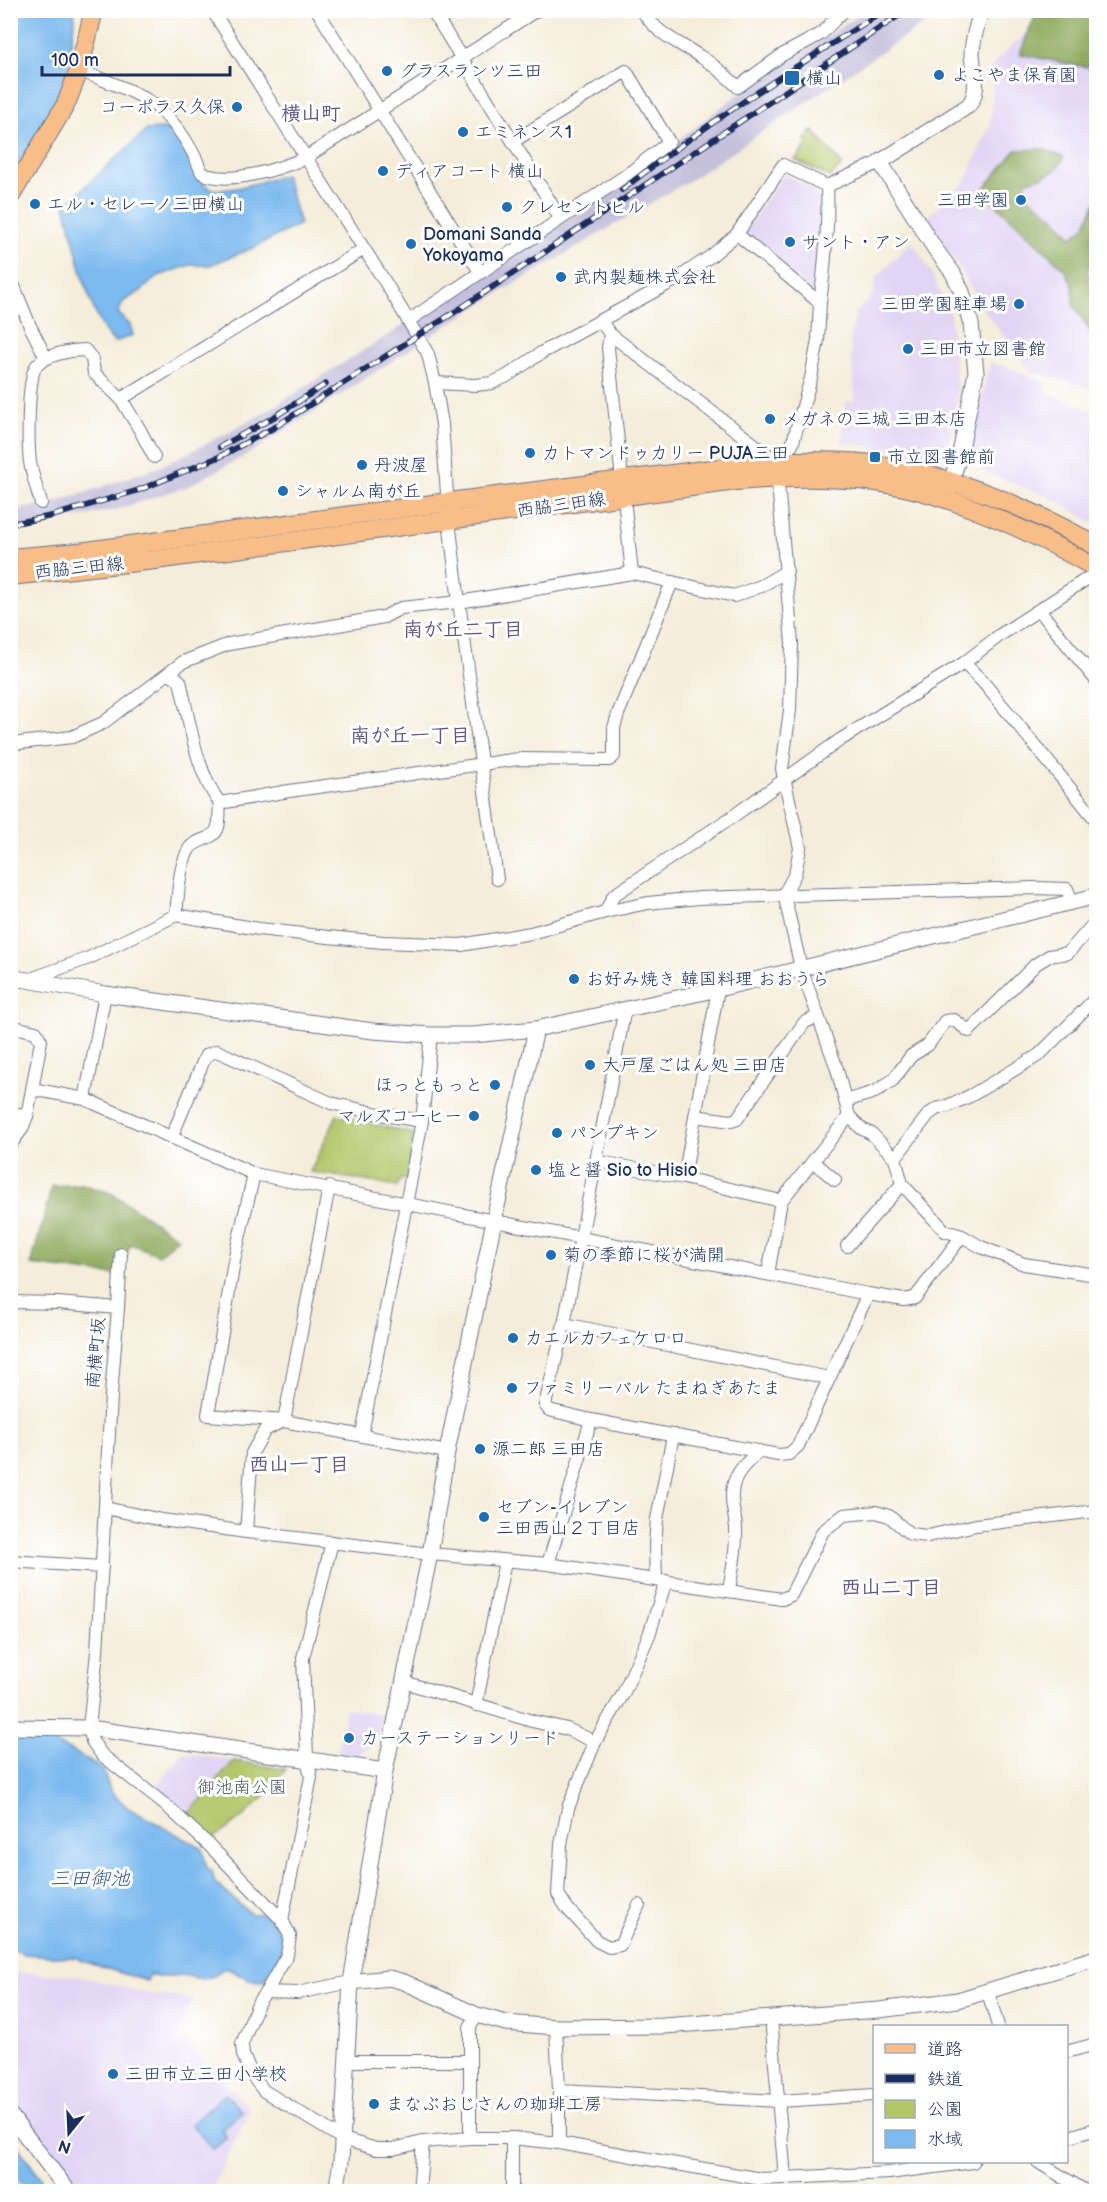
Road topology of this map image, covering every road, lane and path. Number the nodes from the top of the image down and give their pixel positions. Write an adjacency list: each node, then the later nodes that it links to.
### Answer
1 (94, 10): 10 (main road)
2 (213, 10): 13 (street)
3 (317, 10): 11 (street)
4 (432, 10): 9 (street)
5 (537, 10): 9 (street)
6 (642, 10): 7 (street)
7 (844, 10)
8 (982, 10): 14 (street)
9 (463, 57): 11 (street); 12 (street)
10 (79, 70): 13 (street); 16 (main road)
11 (378, 111): 13 (street); 20 (street)
12 (514, 141): 17 (street); 17 (street)
13 (304, 158): 19 (street)
14 (880, 162): 15 (street); 31 (street)
15 (826, 186): 18 (street); 22 (street)
16 (10, 197)
17 (560, 218): 20 (street)
18 (737, 234): 22 (street); 23 (street)
19 (364, 249): 24 (street); 28 (street)
20 (480, 272): 24 (street)
21 (10, 285): 26 (street)
22 (820, 303): 30 (street)
23 (600, 320): 25 (street); 27 (street)
24 (408, 321): 27 (street)
25 (610, 334): 30 (street); 32 (street)
26 (46, 358): 28 (street); 35 (street)
27 (435, 383): 34 (street)
28 (121, 399): 29 (street)
29 (154, 457)
30 (777, 469): 31 (main road, 西脇三田線); 32 (main road, 西脇三田線); 33 (main road, 西脇三田線); 40 (street)
31 (952, 481): 33 (street); 37 (main road, 西脇三田線)
32 (623, 488): 34 (main road, 西脇三田線); 36 (main road, 西脇三田線); 41 (street)
33 (945, 499): 39 (main road, 西脇三田線)
34 (448, 502): 36 (street); 38 (main road, 西脇三田線)
35 (40, 503)
36 (449, 521): 43 (main road, 西脇三田線); 45 (street)
37 (1096, 546)
38 (10, 558)
39 (1096, 568)
40 (787, 572): 44 (street); 52 (street)
41 (632, 573): 44 (street); 45 (street)
42 (1096, 573): 46 (street)
43 (10, 576)
44 (672, 582): 51 (street)
45 (459, 602): 48 (street); 51 (street)
46 (1040, 610): 47 (street); 49 (street)
47 (963, 663): 52 (street); 54 (street)
48 (170, 673): 50 (street); 53 (street)
49 (1096, 680)
50 (10, 744)
51 (482, 764): 53 (street); 55 (street)
52 (784, 782): 56 (street); 59 (street)
53 (220, 803): 60 (street)
54 (1096, 820)
55 (497, 879)
56 (784, 894): 58 (street); 59 (street); 62 (street)
57 (1096, 896): 58 (street)
58 (1072, 902): 62 (street)
59 (605, 912): 60 (street)
60 (176, 915): 64 (street)
61 (1096, 921): 75 (street)
62 (801, 968): 65 (street); 69 (street)
63 (10, 977): 64 (street)
64 (27, 980): 66 (street)
65 (718, 989): 68 (street); 78 (street)
66 (105, 994): 72 (street); 74 (street)
67 (1096, 998): 83 (street)
68 (626, 1008): 71 (street); 84 (street)
69 (818, 1016): 75 (street); 78 (street)
70 (10, 1026): 73 (street)
71 (536, 1029): 72 (street); 93 (street)
72 (430, 1035): 80 (street)
73 (32, 1089): 74 (street); 77 (street)
74 (85, 1099): 81 (street)
75 (845, 1101): 79 (street)
76 (10, 1112): 77 (street)
77 (27, 1116): 82 (street)
78 (695, 1116): 87 (street)
79 (849, 1116): 83 (street); 85 (street)
80 (422, 1121): 81 (street); 92 (street)
81 (172, 1136): 86 (street)
82 (10, 1145)
83 (895, 1158): 89 (street)
84 (597, 1161): 87 (street); 94 (street)
85 (813, 1161): 88 (street); 91 (street)
86 (254, 1174): 90 (street); 106 (street)
87 (684, 1178): 91 (street)
88 (835, 1179)
89 (902, 1184): 95 (street); 96 (street)
90 (329, 1187): 92 (street); 106 (street)
91 (781, 1201): 98 (street)
92 (407, 1203): 93 (street); 107 (street)
93 (494, 1220): 94 (street); 110 (street)
94 (581, 1236): 98 (street); 103 (street)
95 (962, 1236): 99 (street); 100 (street)
96 (847, 1246)
97 (121, 1254): 102 (street)
98 (768, 1274): 100 (street)
99 (1096, 1275)
100 (868, 1294): 104 (street)
101 (10, 1302): 102 (street, 南横町坂)
102 (118, 1308): 111 (street, 南横町坂)
103 (564, 1324): 104 (street); 105 (street)
104 (829, 1378): 109 (street)
105 (591, 1420): 108 (street); 118 (street)
106 (285, 1421): 107 (street); 113 (street)
107 (362, 1434): 110 (street)
108 (673, 1435): 109 (street); 120 (street)
109 (759, 1451): 121 (street)
110 (447, 1452): 115 (street)
111 (105, 1509): 113 (street); 119 (street, 南横町坂)
112 (1096, 1510): 121 (street)
113 (246, 1532): 114 (street)
114 (332, 1542): 115 (street); 127 (street)
115 (430, 1554): 117 (street); 122 (street)
116 (10, 1561): 119 (street)
117 (505, 1561): 118 (street); 123 (street)
118 (548, 1564): 120 (street)
119 (102, 1567): 125 (street, 南横町坂)
120 (661, 1580): 121 (street); 126 (street)
121 (729, 1590)
122 (404, 1682): 123 (street); 128 (street)
123 (476, 1705): 126 (street)
124 (10, 1727): 125 (street)
125 (89, 1728): 127 (street); 130 (street)
126 (596, 1742): 129 (street)
127 (307, 1758): 128 (street); 130 (street)
128 (385, 1770): 132 (street)
129 (639, 1905)
130 (282, 1920): 133 (street)
131 (1096, 1958): 134 (street)
132 (351, 1982): 133 (street); 135 (street); 141 (street)
133 (266, 1992): 151 (street)
134 (988, 1992): 136 (street); 137 (street)
135 (477, 2015): 138 (street); 142 (street)
136 (771, 2018): 138 (street); 145 (street)
137 (998, 2025)
138 (556, 2027): 143 (street)
139 (1096, 2043): 140 (street)
140 (1068, 2051)
141 (347, 2061): 142 (street); 151 (street)
142 (470, 2061): 149 (street)
143 (559, 2090): 145 (street); 153 (street)
144 (873, 2095): 145 (street)
145 (779, 2102): 156 (street)
146 (10, 2115): 157 (street)
147 (1096, 2128): 148 (street)
148 (1068, 2137)
149 (470, 2138): 150 (street); 152 (street)
150 (512, 2138): 153 (street); 160 (street)
151 (343, 2139): 152 (street); 158 (street)
152 (423, 2142): 159 (street)
153 (559, 2143): 156 (street)
154 (965, 2163): 156 (street)
155 (1040, 2163): 161 (street)
156 (785, 2178)
157 (69, 2192)
158 (336, 2192)
159 (419, 2192)
160 (512, 2192)
161 (1087, 2192)

